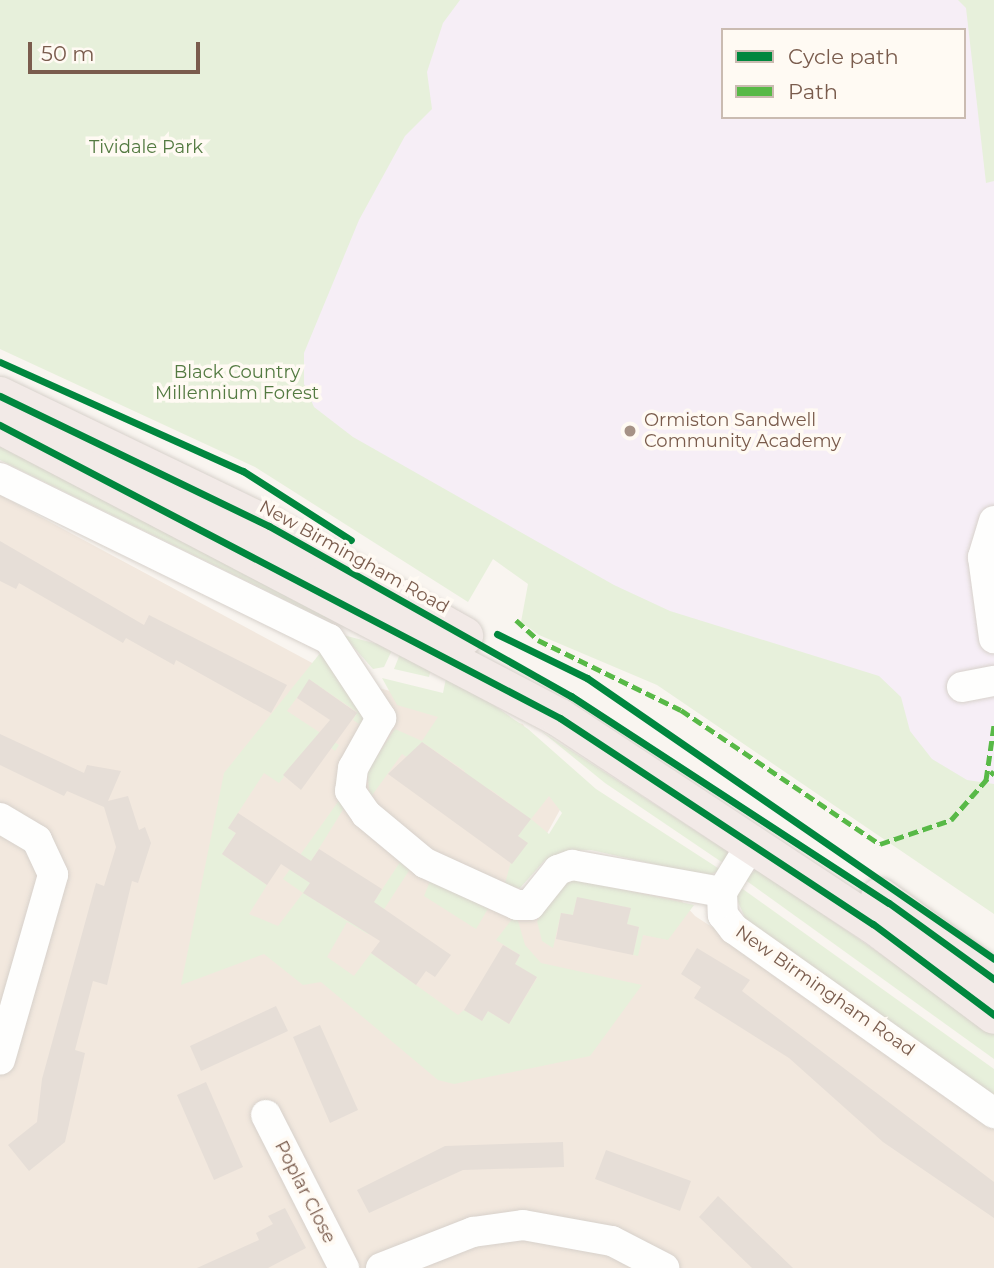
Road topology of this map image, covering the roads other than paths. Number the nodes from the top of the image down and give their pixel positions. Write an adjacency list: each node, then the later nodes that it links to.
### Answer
1 (0, 396): 11 (highway, New Birmingham Road)
2 (0, 425): 9 (highway)
3 (0, 478): 10 (street)
4 (994, 521): 5 (street)
5 (994, 638)
6 (994, 681): 7 (street)
7 (962, 687)
8 (0, 818): 13 (street)
9 (752, 843): 10 (street); 12 (highway)
10 (722, 892): 14 (street, New Birmingham Road)
11 (994, 979)
12 (994, 1015)
13 (0, 1060)
14 (994, 1113)
15 (266, 1115): 16 (street, Poplar Close)
16 (344, 1268)
17 (381, 1268): 18 (street)
18 (664, 1268)

